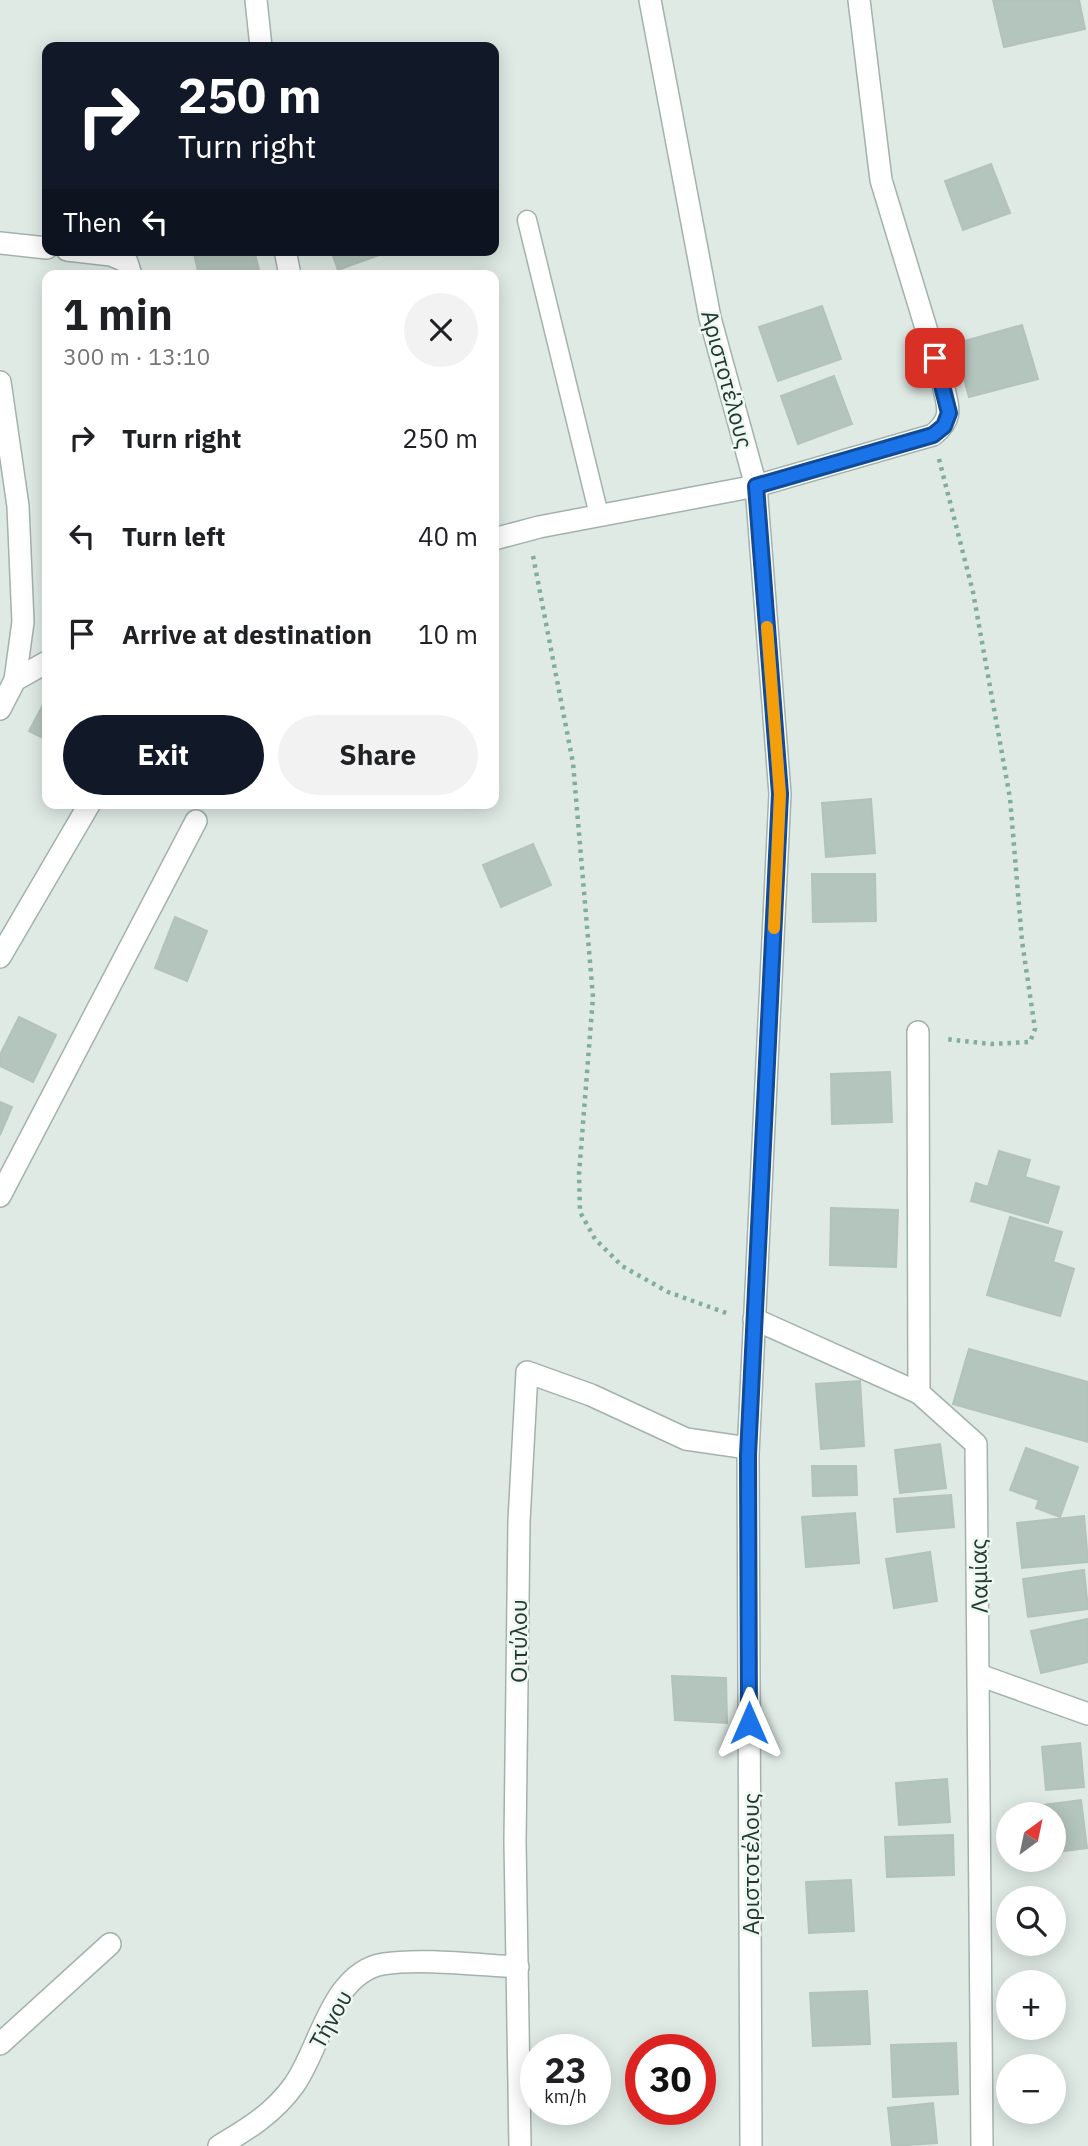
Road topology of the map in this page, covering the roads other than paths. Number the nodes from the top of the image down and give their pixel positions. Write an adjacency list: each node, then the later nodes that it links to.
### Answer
1 (256, 0): 4 (street)
2 (650, 0): 11 (street, Αριστοτέλους)
3 (859, 0): 11 (street)
4 (260, 42)
5 (527, 220): 12 (lane)
6 (0, 243): 7 (street)
7 (42, 247)
8 (113, 256): 9 (street)
9 (129, 270)
10 (0, 382): 15 (street)
11 (756, 486): 12 (street); 22 (street, Αριστοτέλους)
12 (599, 515): 13 (street)
13 (499, 538)
14 (42, 665): 15 (street)
15 (15, 680): 16 (street)
16 (0, 709)
17 (86, 809): 19 (street)
18 (197, 821): 21 (street)
19 (0, 957)
20 (918, 1032): 23 (street)
21 (0, 1196)
22 (754, 1319): 23 (street, Λαμίας); 24 (street, Αριστοτέλους)
23 (919, 1393): 25 (street, Λαμίας)
24 (748, 1448): 28 (street, Οιτύλου); 32 (street, Αριστοτέλους)
25 (979, 1675): 26 (street); 33 (street, Λαμίας)
26 (1088, 1714)
27 (110, 1944): 29 (street)
28 (518, 1967): 30 (street, Τήνου); 31 (street, Οιτύλου)
29 (0, 2044)
30 (219, 2146)
31 (520, 2146)
32 (751, 2146)
33 (982, 2146)

